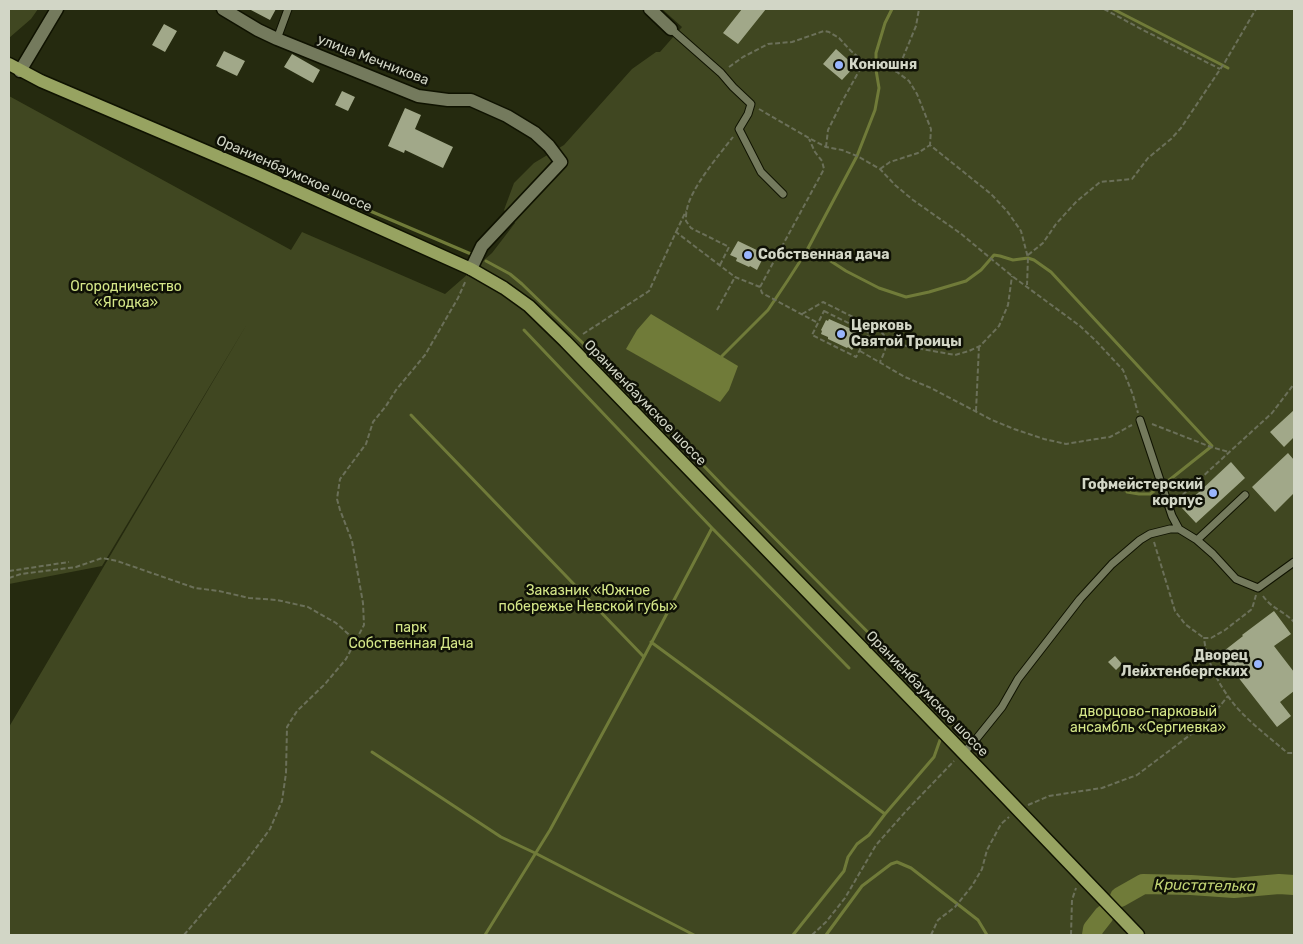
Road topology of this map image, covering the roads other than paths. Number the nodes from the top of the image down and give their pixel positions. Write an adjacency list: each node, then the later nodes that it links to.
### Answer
1 (57, 9): 7 (street)
2 (223, 9): 6 (street, улица Мечникова)
3 (288, 9): 6 (lane)
4 (650, 9): 5 (street)
5 (671, 29): 8 (lane)
6 (277, 39): 9 (street, улица Мечникова)
7 (14, 67): 9 (main road, Ораниенбаумское шоссе)
8 (783, 194)
9 (471, 269): 15 (main road, Ораниенбаумское шоссе)
10 (1140, 420): 12 (lane)
11 (1245, 495): 13 (lane)
12 (1179, 530): 13 (lane); 15 (lane)
13 (1197, 540): 14 (lane)
14 (1294, 562)
15 (963, 753): 16 (main road, Ораниенбаумское шоссе)
16 (1138, 935)

